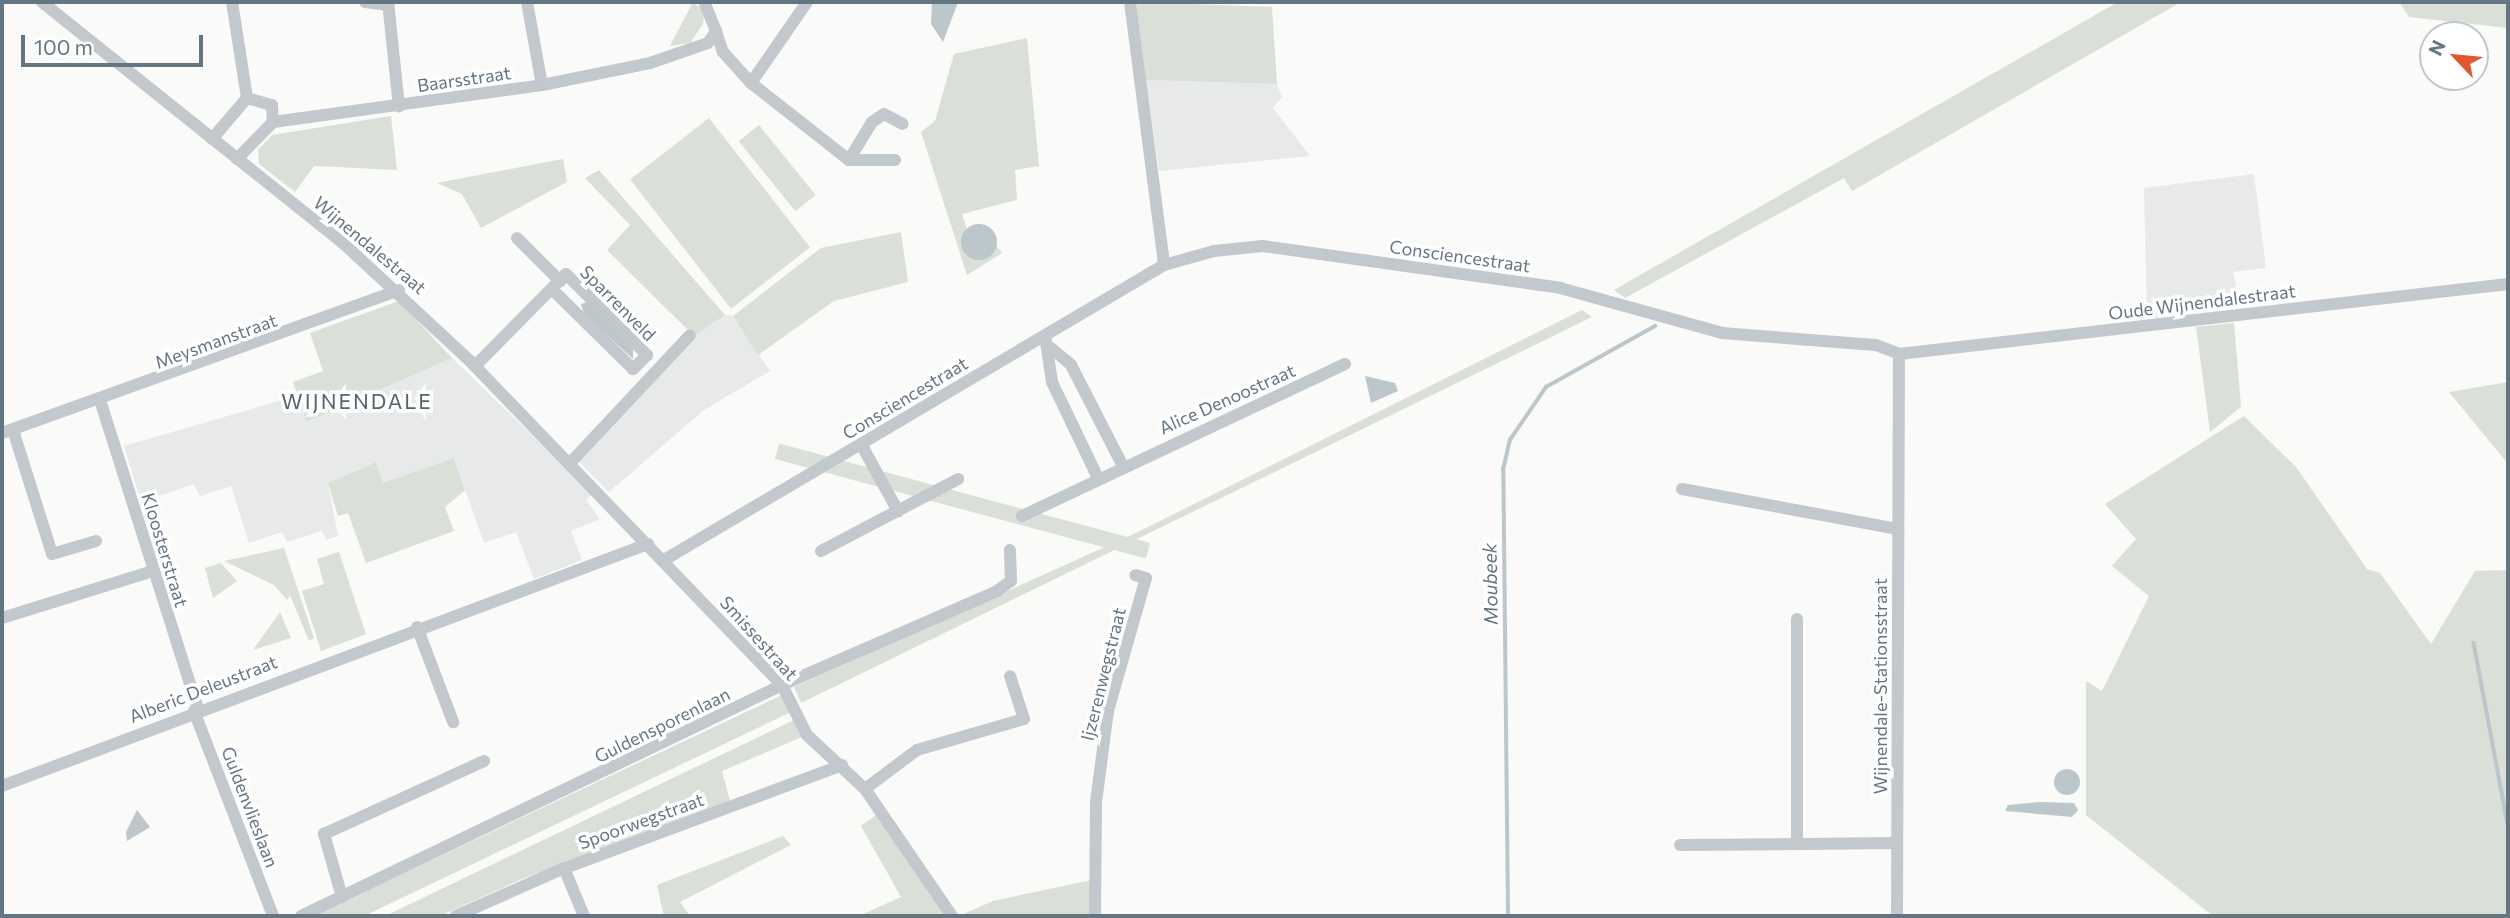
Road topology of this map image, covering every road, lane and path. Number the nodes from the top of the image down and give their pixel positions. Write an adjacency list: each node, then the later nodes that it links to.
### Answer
1 (42, 2): 16 (street, Wijnendalestraat)
2 (232, 2): 12 (street)
3 (365, 2): 8 (street)
4 (527, 2): 11 (street)
5 (704, 2): 9 (street)
6 (807, 2): 10 (street)
7 (1130, 2): 21 (street)
8 (388, 3): 13 (street)
9 (716, 31): 10 (street); 11 (street, Baarsstraat)
10 (751, 83): 18 (street)
11 (542, 85): 13 (street, Baarsstraat)
12 (247, 98): 14 (street); 16 (street)
13 (399, 106): 14 (street, Baarsstraat)
14 (273, 122): 17 (street)
15 (903, 124): 18 (street)
16 (212, 139): 17 (street, Wijnendalestraat)
17 (237, 159): 24 (street, Wijnendalestraat)
18 (849, 160): 19 (street)
19 (895, 160)
20 (517, 238): 22 (street, Sparrenveld)
21 (1164, 265): 26 (street, Consciencestraat); 28 (street, Consciencestraat)
22 (556, 285): 22 (street, Sparrenveld); 30 (street)
23 (2508, 285): 28 (street, Oude Wijnendalestraat)
24 (399, 290): 30 (street, Wijnendalestraat); 31 (street, Meysmanstraat)
25 (690, 335): 34 (street, Sparrenveld)
26 (1045, 336): 27 (street); 33 (street, Consciencestraat)
27 (1051, 348): 35 (street); 36 (street)
28 (1899, 355): 41 (street, Wijnendale-Stationsstraat)
29 (1345, 364): 35 (street, Alice Denoostraat)
30 (475, 366): 34 (street, Wijnendalestraat)
31 (100, 400): 32 (street, Meysmanstraat); 47 (street, Kloosterstraat)
32 (7, 431): 42 (street)
33 (861, 444): 39 (street); 46 (street, Consciencestraat)
34 (570, 463): 43 (street, Wijnendalestraat)
35 (1123, 466): 36 (street, Alice Denoostraat)
36 (1098, 478): 40 (street, Alice Denoostraat)
37 (958, 479): 39 (street)
38 (1682, 489): 41 (street)
39 (898, 511): 45 (street)
40 (1021, 516)
41 (1898, 529): 61 (street, Wijnendale-Stationsstraat)
42 (96, 541)
43 (648, 544): 46 (street, Smissestraat); 51 (street, Alberic Deleustraat)
44 (1010, 550): 53 (street, Guldensporenlaan)
45 (821, 551)
46 (664, 561): 53 (street, Smissestraat)
47 (153, 571): 49 (street); 54 (street, Kloosterstraat)
48 (1135, 575): 70 (street, Ijzerenwegstraat)
49 (2, 618)
50 (1797, 619): 60 (street)
51 (417, 628): 54 (street, Alberic Deleustraat); 55 (street)
52 (1010, 676): 59 (street)
53 (783, 687): 57 (street, Smissestraat); 64 (street, Guldensporenlaan)
54 (196, 710): 58 (street, Alberic Deleustraat); 65 (street, Guldenvlieslaan)
55 (453, 722)
56 (484, 761): 64 (street)
57 (842, 765): 59 (street, Smissestraat); 63 (street, Spoorwegstraat)
58 (2, 786)
59 (865, 789): 69 (street, Smissestraat)
60 (1797, 841): 61 (street); 62 (street)
61 (1897, 843): 71 (street, Wijnendale-Stationsstraat)
62 (1679, 845)
63 (564, 868): 67 (street, Spoorwegstraat); 68 (street)
64 (342, 897): 66 (street, Guldensporenlaan)
65 (273, 916)
66 (301, 916)
67 (456, 916)
68 (584, 916)
69 (952, 916)
70 (1095, 916)
71 (1897, 916)

